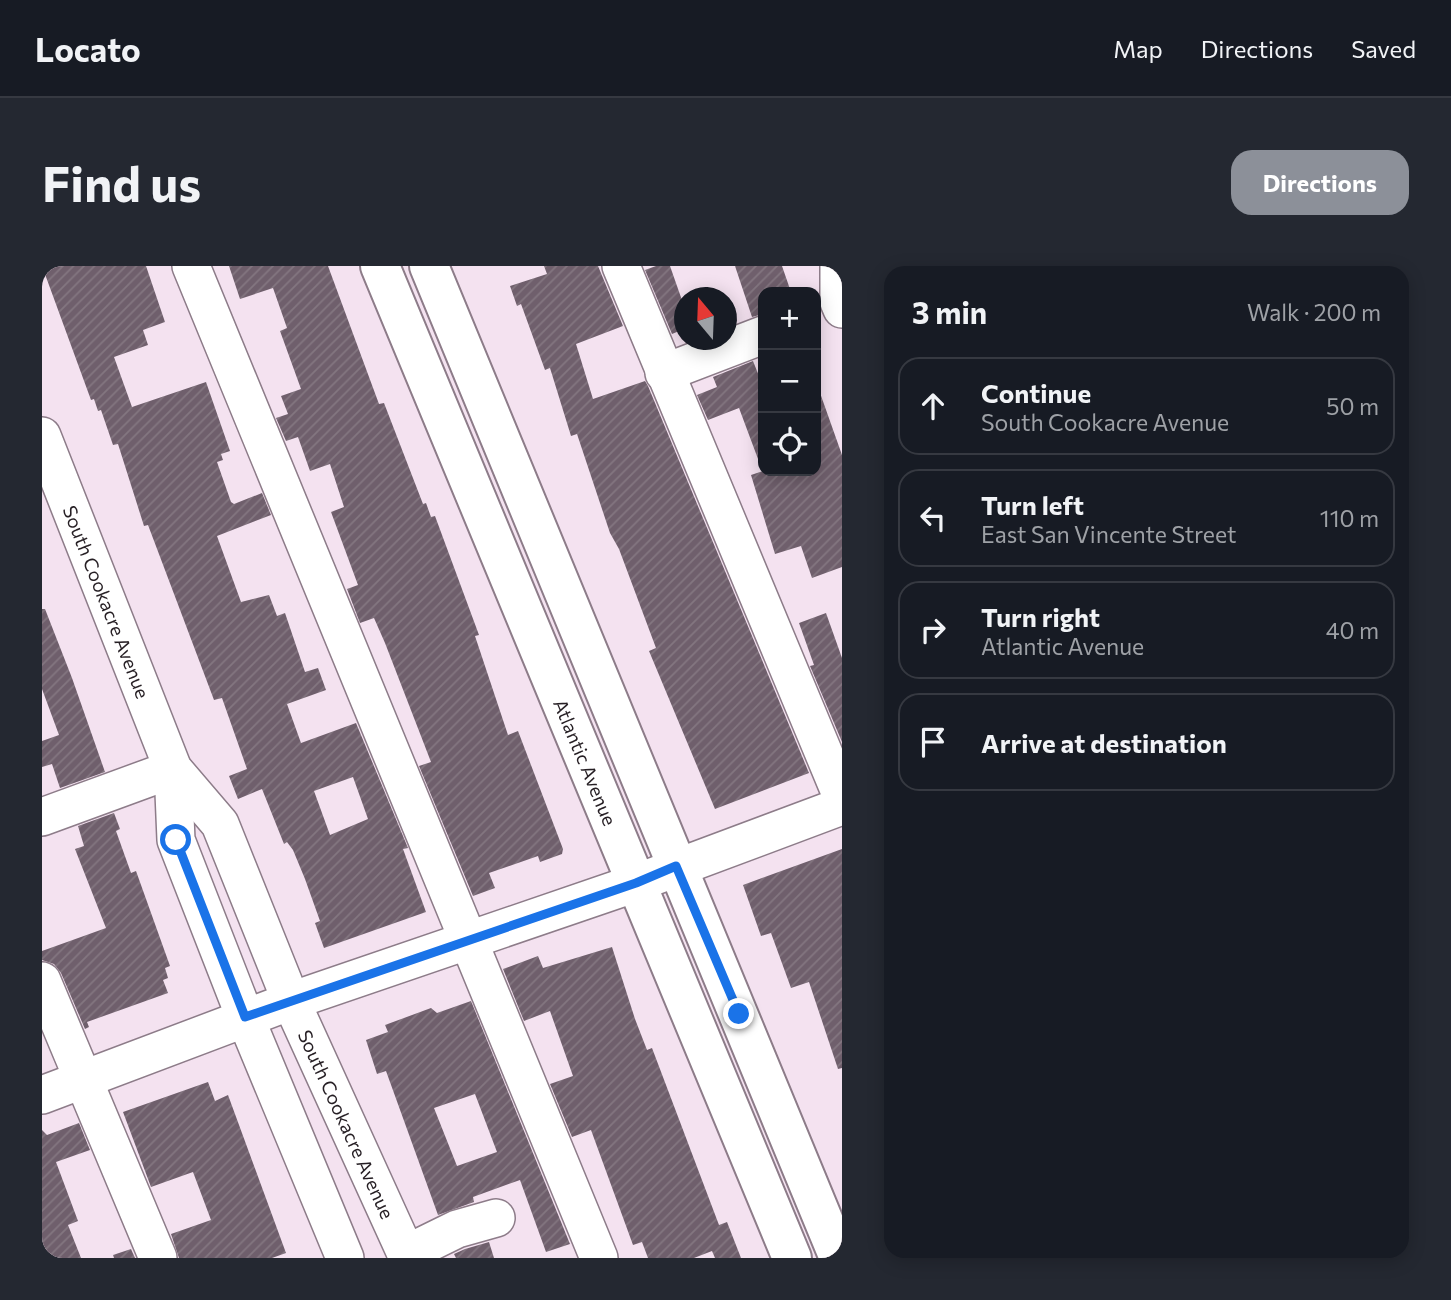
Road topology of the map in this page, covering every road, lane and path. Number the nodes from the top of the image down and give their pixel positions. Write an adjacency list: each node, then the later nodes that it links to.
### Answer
1 (191, 266): 16 (street)
2 (380, 266): 15 (main road, Atlantic Avenue)
3 (429, 266): 14 (main road)
4 (621, 266): 8 (street)
5 (839, 266): 6 (street)
6 (833, 310)
7 (758, 337): 8 (street)
8 (664, 373): 11 (street)
9 (42, 436): 10 (street, South Cookacre Avenue)
10 (173, 769): 13 (street); 18 (street, South Cookacre Avenue); 19 (street, South Cookacre Avenue)
11 (842, 797)
12 (842, 806): 14 (street)
13 (42, 817)
14 (676, 866): 15 (street); 28 (main road)
15 (636, 883): 16 (street); 27 (main road, Atlantic Avenue)
16 (467, 940): 18 (street); 26 (street)
17 (42, 981): 20 (street)
18 (291, 1000): 19 (street); 23 (street, South Cookacre Avenue)
19 (245, 1017): 20 (street); 25 (street, South Cookacre Avenue)
20 (83, 1080): 21 (street); 24 (street)
21 (42, 1095)
22 (496, 1218): 23 (street)
23 (407, 1256)
24 (158, 1258)
25 (345, 1258)
26 (599, 1258)
27 (792, 1258)
28 (839, 1258)

